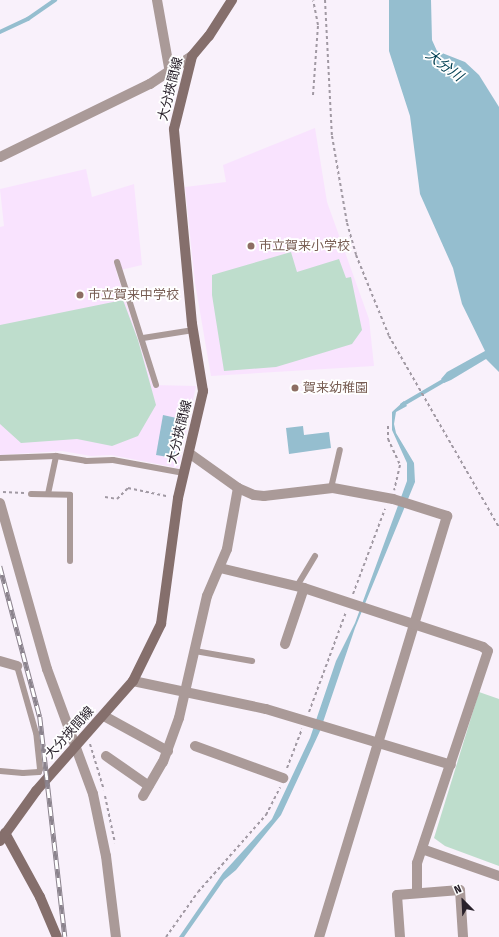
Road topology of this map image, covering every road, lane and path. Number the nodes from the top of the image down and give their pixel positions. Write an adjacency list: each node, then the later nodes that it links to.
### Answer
1 (157, 0): 6 (street)
2 (232, 0): 5 (main road, 大分挾間線)
3 (313, 0): 7 (path)
4 (325, 0): 28 (path)
5 (192, 56): 6 (street); 10 (main road, 大分挾間線)
6 (170, 73): 8 (street)
7 (313, 95)
8 (0, 157)
9 (117, 262): 11 (lane)
10 (193, 330): 11 (lane); 15 (main road, 大分挾間線)
11 (143, 338): 12 (lane)
12 (156, 384)
13 (388, 426): 26 (path)
14 (340, 450): 20 (lane)
15 (189, 453): 18 (main road, 大分挾間線); 19 (street)
16 (56, 456): 17 (lane); 18 (lane); 23 (lane)
17 (0, 458)
18 (184, 473): 25 (main road, 大分挾間線)
19 (238, 488): 20 (street); 31 (street)
20 (331, 488): 26 (street)
21 (3, 492): 22 (path)
22 (31, 494): 23 (lane)
23 (48, 494): 30 (lane)
24 (105, 497): 25 (path)
25 (178, 498): 40 (main road, 大分挾間線)
26 (391, 498): 33 (path); 34 (street)
27 (0, 503): 45 (street)
28 (499, 527)
29 (315, 556): 32 (lane)
30 (70, 561)
31 (220, 568): 32 (street); 36 (street)
32 (300, 587): 33 (street); 35 (street)
33 (353, 604): 34 (street); 43 (path)
34 (414, 624): 44 (street); 49 (street)
35 (285, 644)
36 (195, 652): 38 (lane); 41 (street)
37 (0, 661): 39 (street)
38 (252, 661)
39 (17, 666): 50 (lane)
40 (133, 681): 41 (street); 42 (main road, 大分挾間線)
41 (186, 692): 43 (street); 47 (street)
42 (104, 716): 45 (main road, 大分挾間線); 47 (street)
43 (305, 721): 44 (street); 51 (path)
44 (377, 743): 49 (street); 61 (street)
45 (77, 746): 54 (main road, 大分挾間線); 59 (street)
46 (195, 746): 51 (street)
47 (168, 751): 52 (street)
48 (106, 756): 52 (street)
49 (451, 765): 55 (street)
50 (0, 771)
51 (284, 778): 60 (path)
52 (149, 786): 53 (street)
53 (143, 796)
54 (2, 837): 58 (main road, 大分挾間線)
55 (422, 849): 56 (street); 57 (street)
56 (499, 876)
57 (418, 893): 62 (street); 63 (street)
58 (57, 937)
59 (116, 937)
60 (166, 937)
61 (319, 937)
62 (400, 937)
63 (463, 937)

